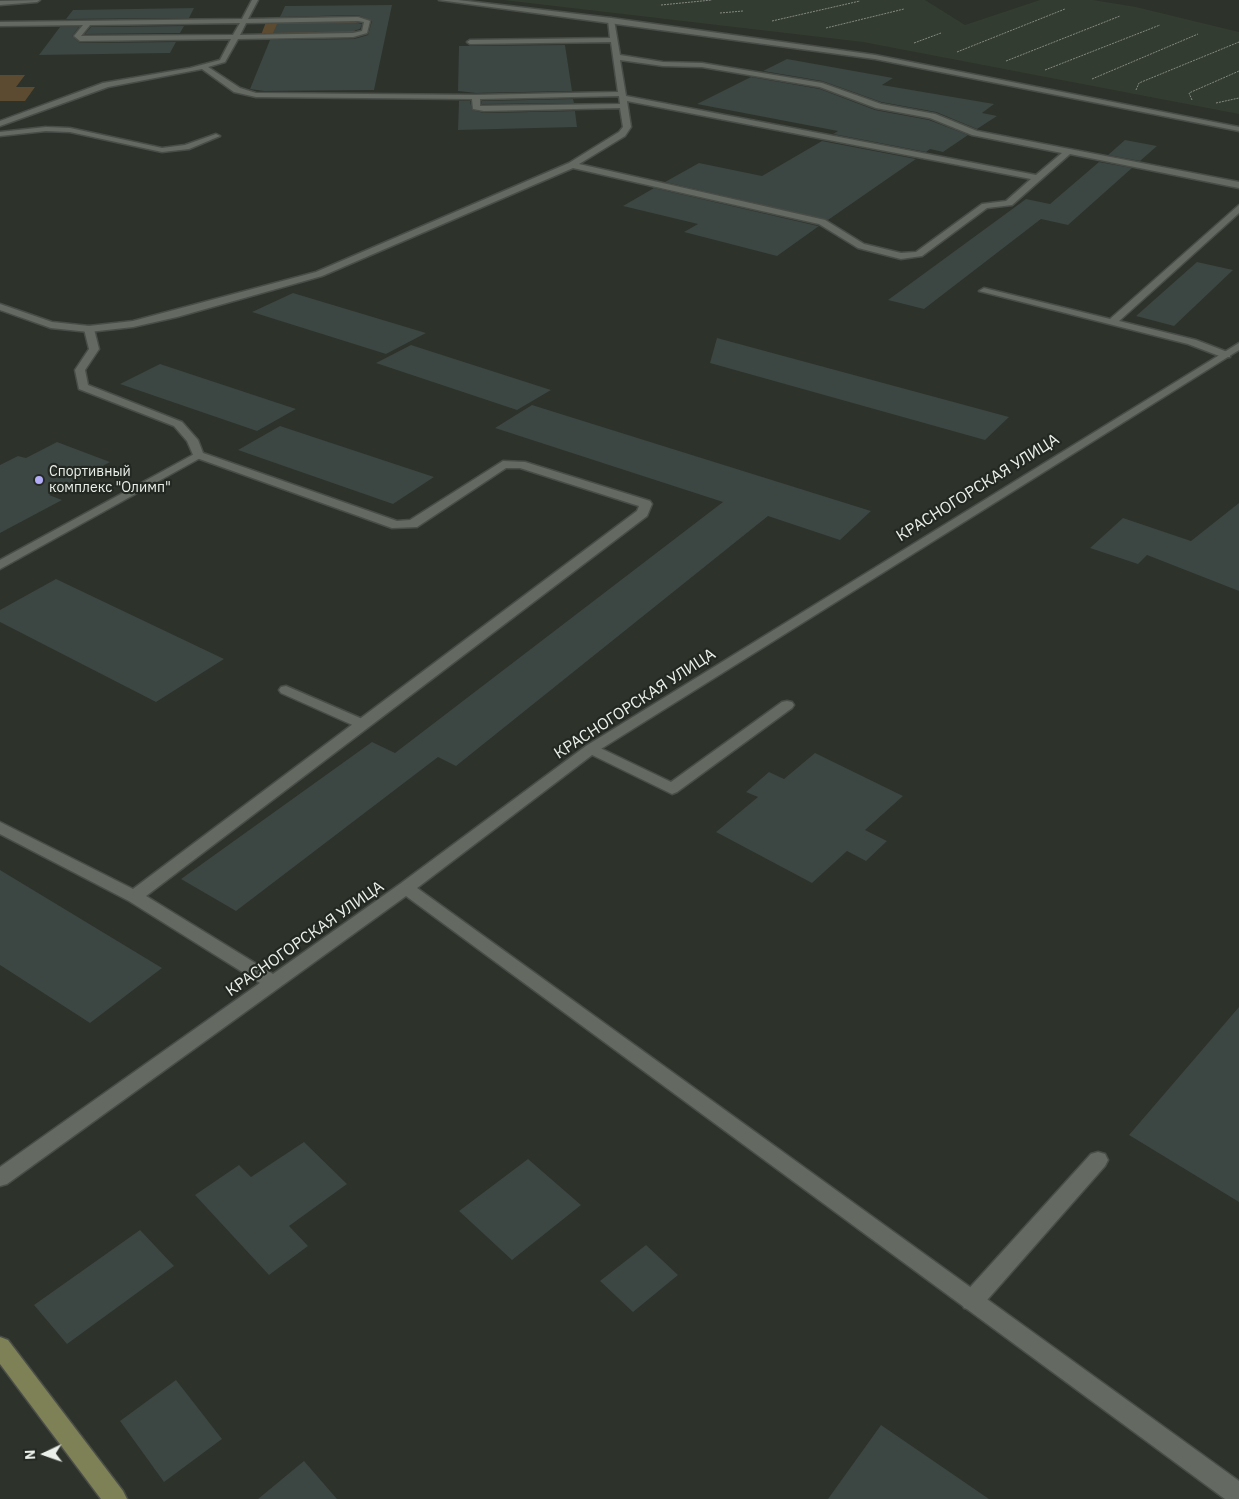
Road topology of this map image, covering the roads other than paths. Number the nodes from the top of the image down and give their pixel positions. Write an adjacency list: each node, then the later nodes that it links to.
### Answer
1 (37, 0): 4 (street)
2 (256, 0): 6 (street)
3 (442, 0): 5 (street)
4 (0, 3)
5 (611, 20): 10 (street); 19 (street)
6 (245, 21): 7 (street); 9 (street); 9 (street)
7 (88, 23): 8 (street); 9 (street)
8 (0, 24)
9 (236, 37): 14 (street)
10 (614, 40): 11 (street); 12 (street)
11 (470, 42)
12 (616, 56): 13 (street); 17 (street)
13 (663, 64): 15 (street); 22 (street)
14 (203, 67): 16 (street); 18 (street)
15 (640, 69)
16 (476, 97): 17 (street); 17 (street)
17 (623, 100): 23 (street); 24 (street)
18 (0, 124)
19 (1239, 130)
20 (0, 134): 21 (street)
21 (216, 136)
22 (1068, 152): 24 (street); 25 (street)
23 (572, 165): 24 (street); 30 (street)
24 (1038, 178)
25 (1239, 185)
26 (1239, 208): 29 (street)
27 (984, 291): 29 (street)
28 (0, 307): 30 (street)
29 (1111, 323): 32 (street)
30 (89, 329): 33 (street)
31 (1239, 346): 32 (street, КРАСНОГОРСКАЯ УЛИЦА)
32 (1226, 355): 38 (street, КРАСНОГОРСКАЯ УЛИЦА)
33 (198, 455): 34 (street); 37 (street)
34 (0, 565)
35 (286, 690): 37 (street)
36 (787, 705): 38 (street)
37 (362, 724): 41 (street)
38 (591, 749): 40 (street, КРАСНОГОРСКАЯ УЛИЦА)
39 (0, 827): 41 (street)
40 (406, 888): 42 (street, КРАСНОГОРСКАЯ УЛИЦА); 45 (street)
41 (135, 897): 42 (street)
42 (273, 983): 44 (street, КРАСНОГОРСКАЯ УЛИЦА)
43 (1098, 1160): 45 (street)
44 (0, 1178)
45 (972, 1301): 47 (street)
46 (0, 1347): 48 (street)
47 (1239, 1495)
48 (115, 1499)

